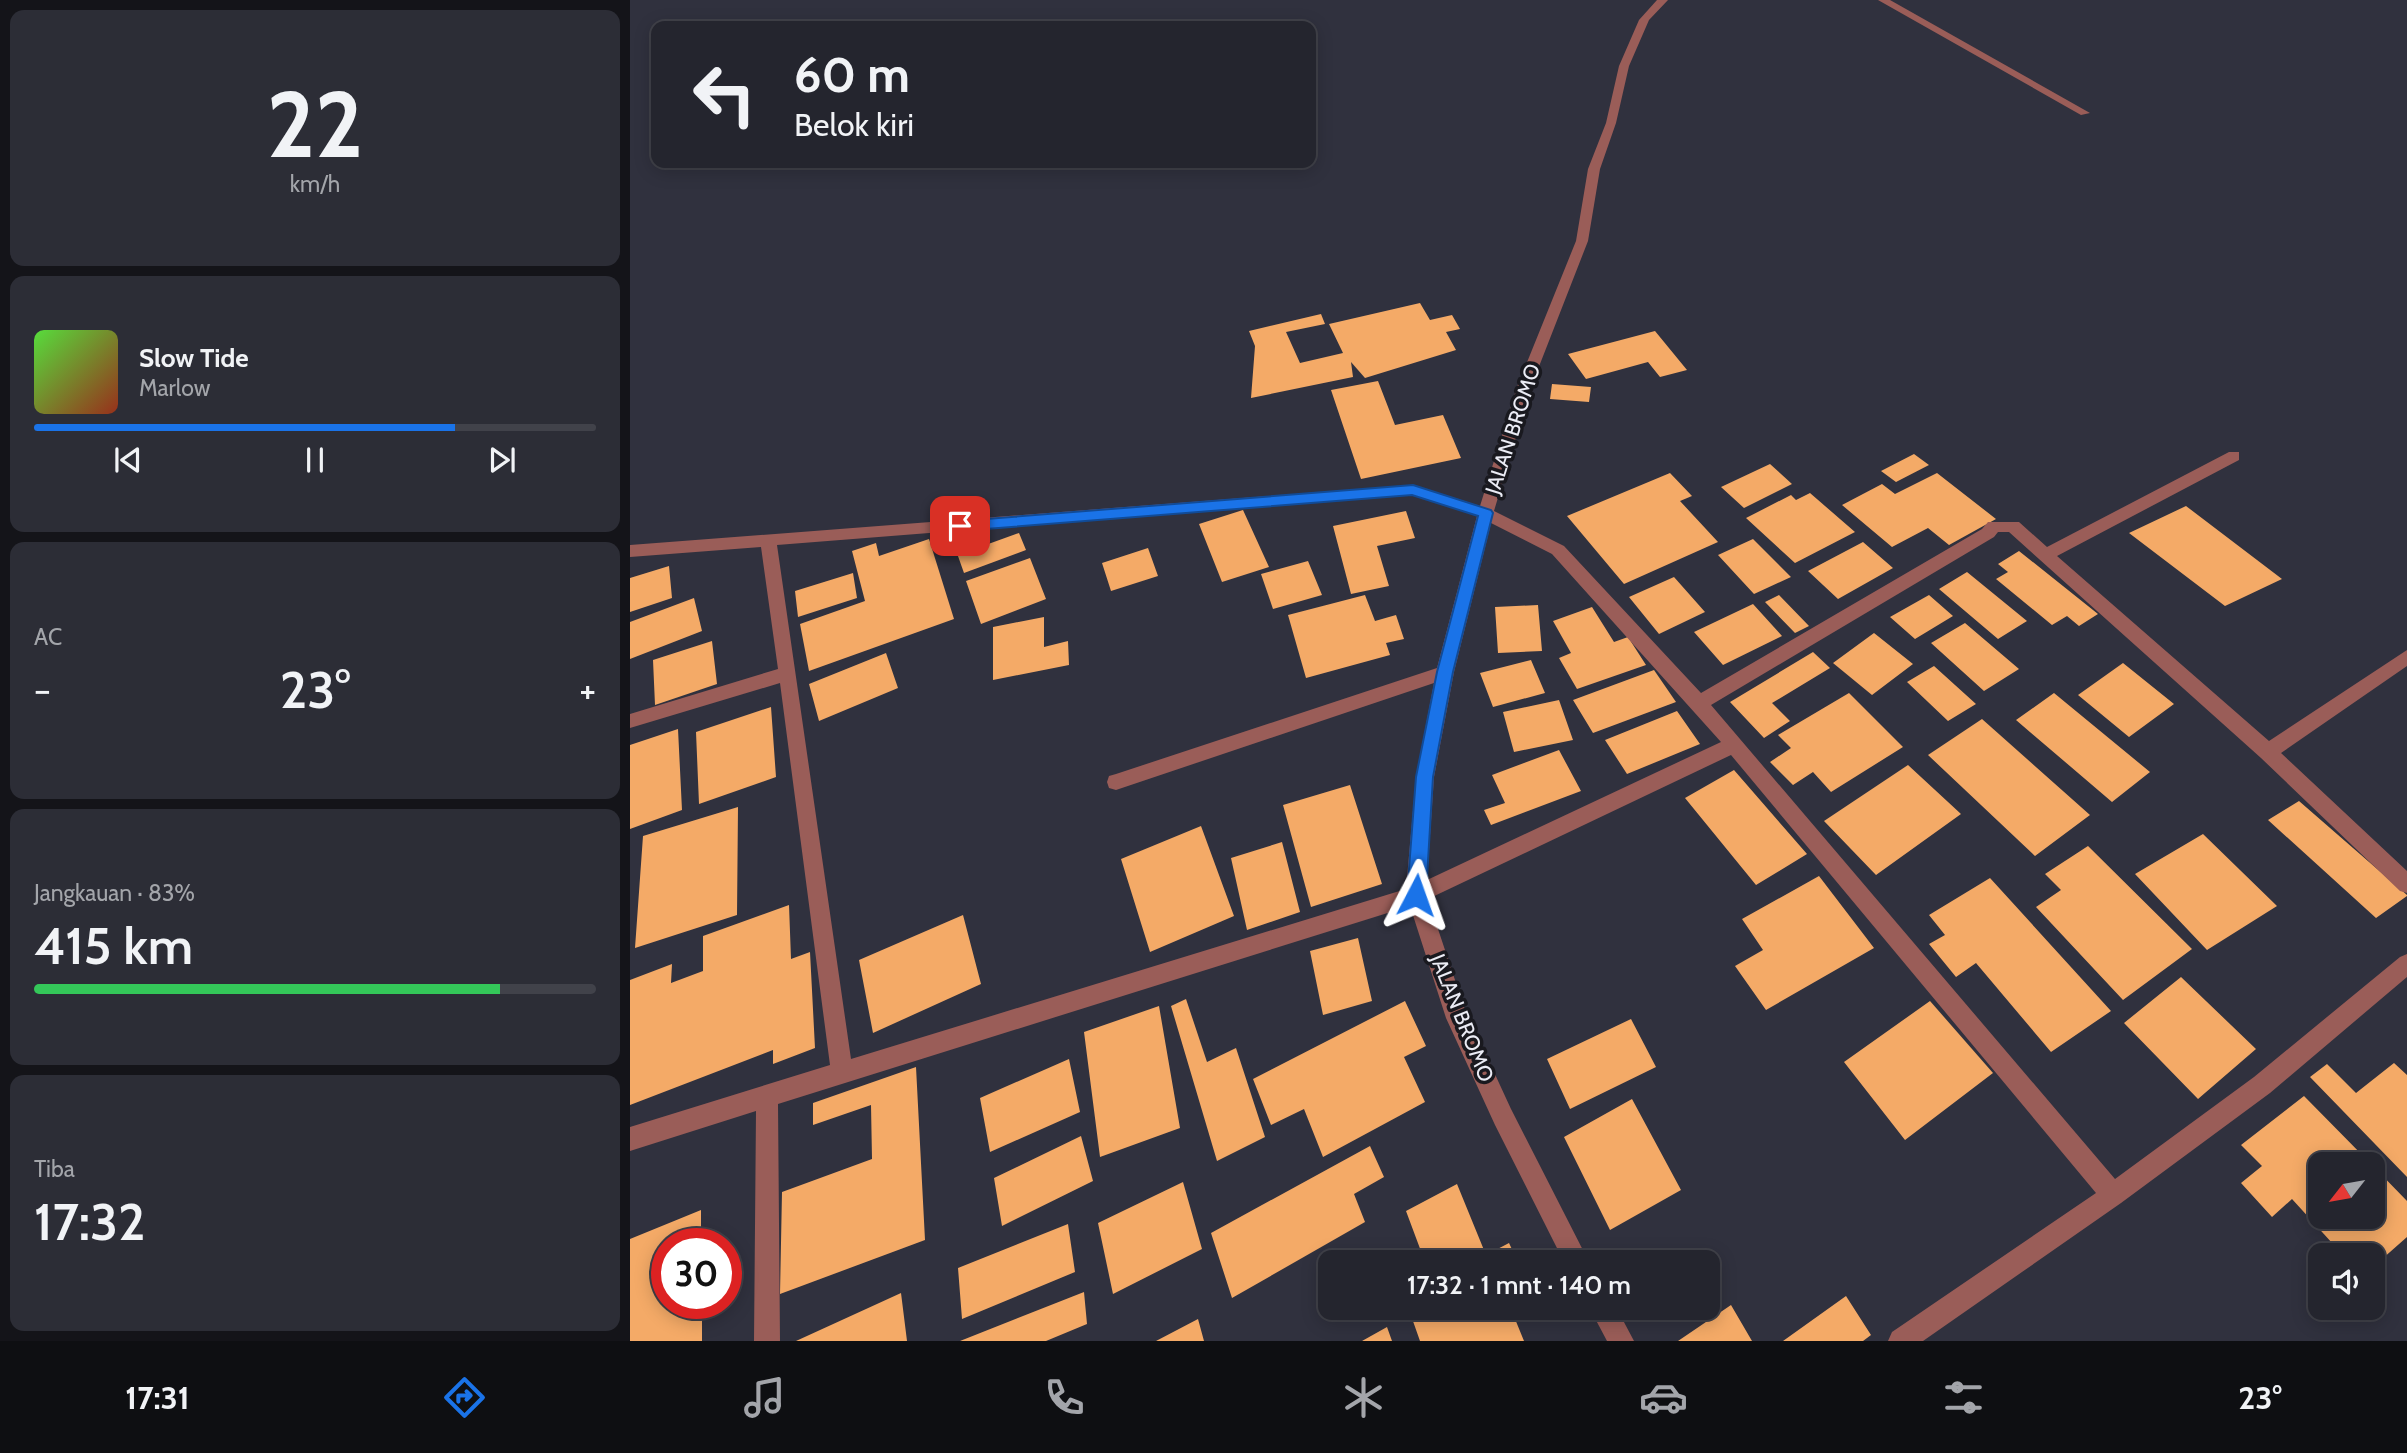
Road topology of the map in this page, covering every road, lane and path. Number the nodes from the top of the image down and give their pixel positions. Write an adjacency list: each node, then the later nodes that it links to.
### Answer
1 (1663, 0): 5 (street, JALAN BROMO)
2 (1883, 0): 3 (street)
3 (2085, 113)
4 (2234, 456): 8 (street)
5 (1486, 513): 6 (street); 10 (street, JALAN BROMO); 12 (street)
6 (769, 543): 7 (street); 11 (street)
7 (630, 551)
8 (2046, 554): 12 (street); 15 (street)
9 (2407, 657): 15 (street)
10 (1445, 672): 16 (street); 18 (street, JALAN BROMO)
11 (786, 674): 13 (street); 20 (street)
12 (1699, 703): 14 (street)
13 (630, 721)
14 (1734, 745): 18 (street); 23 (street)
15 (2268, 752): 17 (street)
16 (1116, 782)
17 (2407, 884)
18 (1416, 895): 20 (street); 24 (street, JALAN BROMO)
19 (2407, 964): 23 (street)
20 (842, 1071): 21 (street)
21 (767, 1096): 22 (street); 26 (street)
22 (630, 1139)
23 (2113, 1195): 28 (street)
24 (1571, 1250)
25 (1609, 1320): 27 (street)
26 (766, 1341)
27 (1621, 1341)
28 (1901, 1341)

